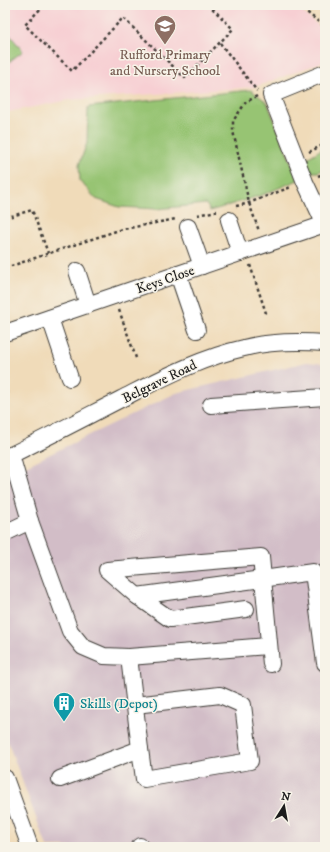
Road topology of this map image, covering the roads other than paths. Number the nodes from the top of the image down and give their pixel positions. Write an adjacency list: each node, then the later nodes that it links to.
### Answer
1 (325, 73): 3 (street, Keys Close)
2 (229, 220): 5 (street)
3 (325, 224): 5 (street, Keys Close)
4 (188, 227): 6 (street)
5 (243, 252): 6 (street, Keys Close)
6 (202, 266): 8 (street, Keys Close)
7 (77, 270): 9 (street)
8 (178, 274): 9 (street, Keys Close); 11 (street)
9 (88, 305): 10 (street, Keys Close)
10 (50, 318): 12 (street, Keys Close); 14 (street)
11 (197, 330)
12 (5, 333)
13 (325, 343): 17 (street, Belgrave Road)
14 (70, 378)
15 (325, 397): 16 (street)
16 (210, 405)
17 (8, 457): 18 (street)
18 (30, 521): 19 (street); 24 (street)
19 (5, 533)
20 (262, 578): 21 (street); 21 (street); 23 (street); 25 (street)
21 (137, 596): 22 (street)
22 (246, 609)
23 (268, 646): 24 (street); 26 (street)
24 (129, 656): 27 (street)
25 (325, 663)
26 (271, 664)
27 (135, 705): 28 (street); 28 (street)
28 (140, 749): 30 (street)
29 (5, 778): 31 (street)
30 (60, 779)
31 (30, 847)

